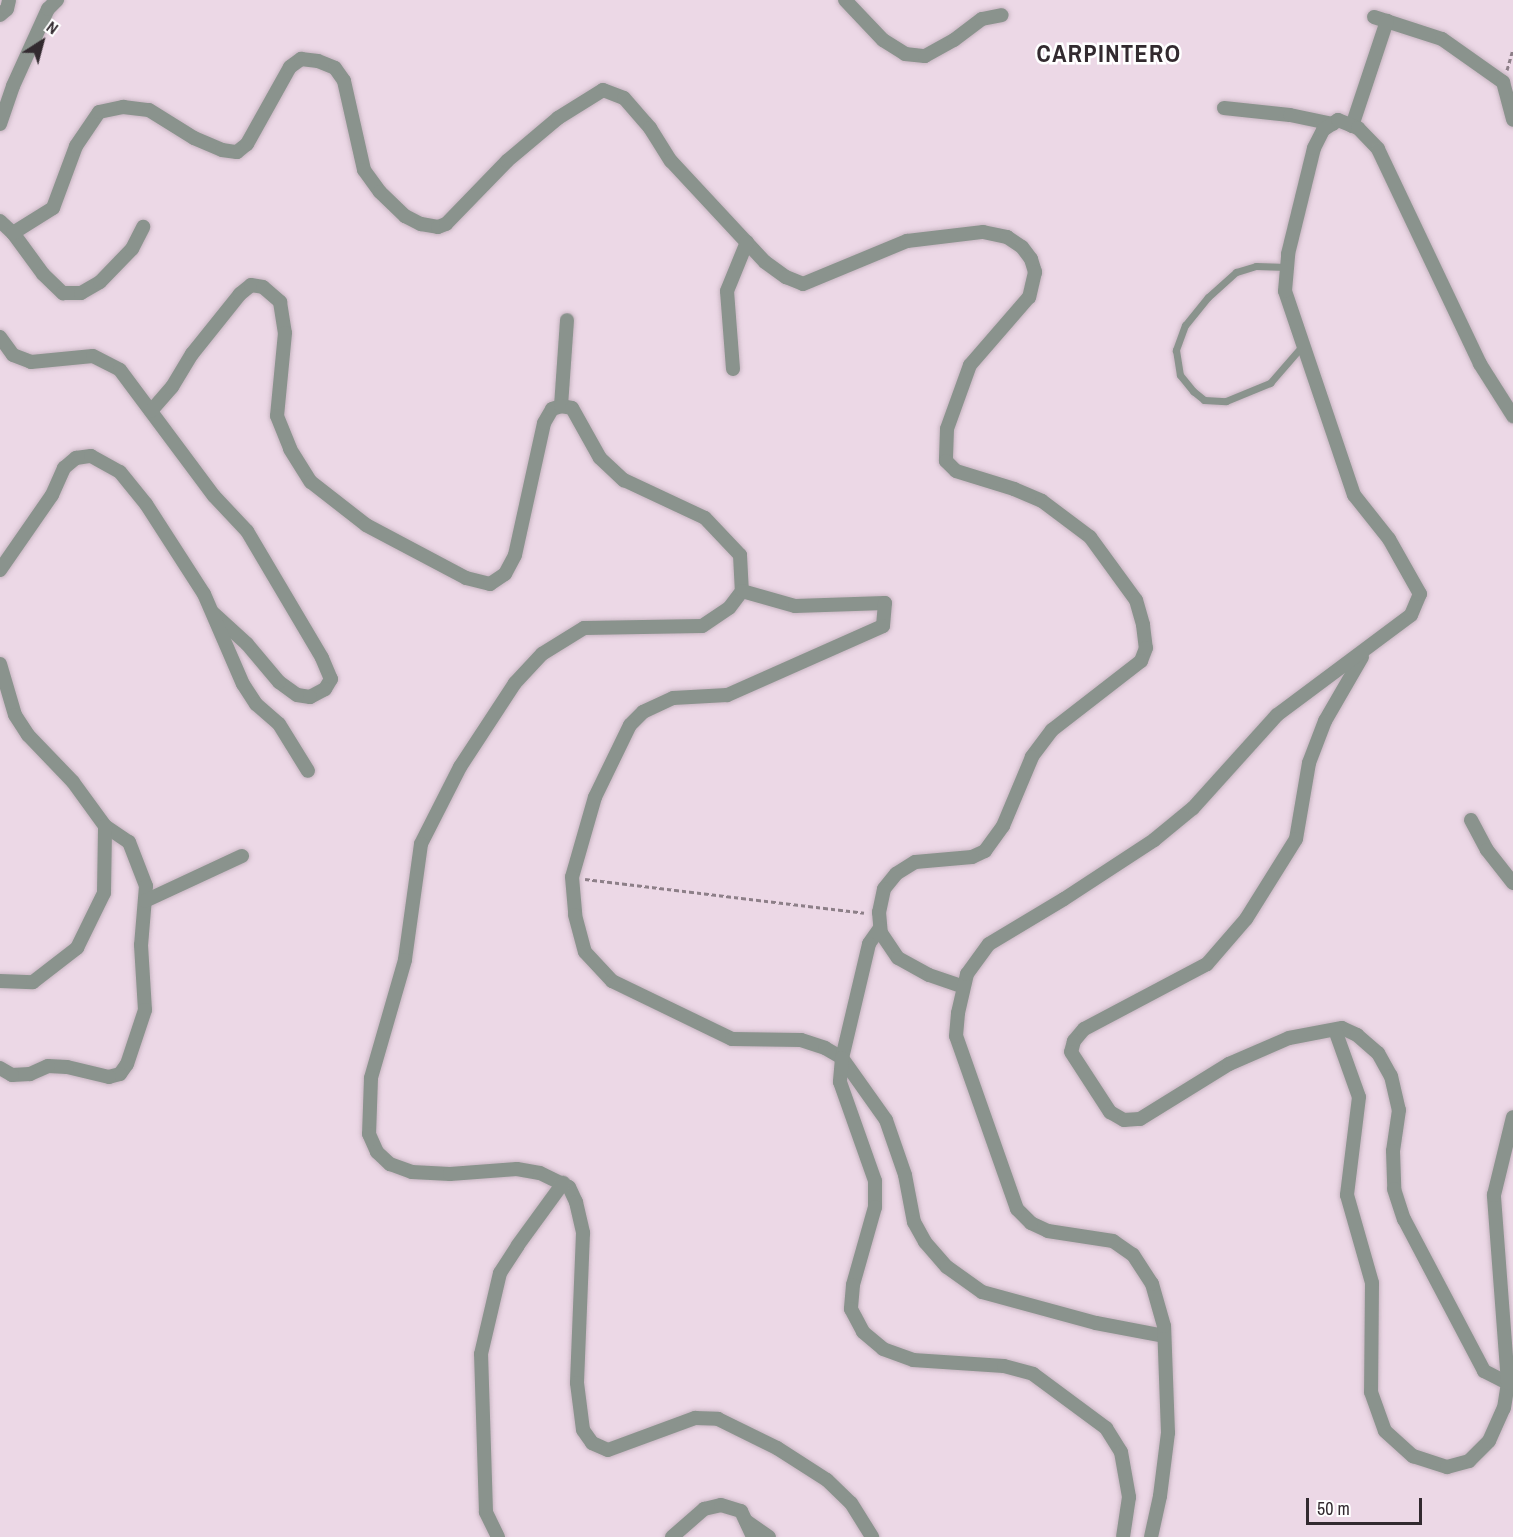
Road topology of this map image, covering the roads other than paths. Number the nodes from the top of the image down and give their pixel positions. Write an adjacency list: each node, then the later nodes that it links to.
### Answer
1 (9, 0): 4 (street)
2 (57, 0): 8 (street)
3 (845, 0): 5 (street)
4 (0, 15)
5 (1002, 15)
6 (1224, 108): 9 (street)
7 (1513, 120): 10 (street)
8 (0, 124)
9 (1333, 124): 10 (street); 15 (street)
10 (1352, 126): 22 (street)
11 (0, 221): 13 (street)
12 (143, 227): 13 (street)
13 (13, 233): 14 (street)
14 (747, 242): 19 (street); 34 (street)
15 (1287, 267): 18 (street); 18 (lane)
16 (567, 320): 20 (street)
17 (0, 337): 21 (street)
18 (1304, 345): 26 (street)
19 (733, 369)
20 (561, 406): 21 (street); 24 (street)
21 (151, 411): 25 (street)
22 (1513, 416)
23 (0, 570): 25 (street)
24 (742, 591): 38 (street); 41 (street)
25 (213, 613): 28 (street)
26 (1364, 652): 36 (street); 37 (street)
27 (0, 664): 30 (street)
28 (308, 771)
29 (1471, 820): 32 (street)
30 (105, 826): 33 (street); 35 (street)
31 (242, 856): 33 (street)
32 (1513, 883)
33 (145, 901): 39 (street)
34 (880, 928): 36 (street); 38 (street)
35 (0, 981)
36 (963, 987): 42 (street)
37 (1335, 1029): 43 (street); 43 (street)
38 (842, 1058): 42 (street); 50 (street)
39 (0, 1068)
40 (1513, 1117): 43 (street)
41 (563, 1183): 45 (street); 49 (street)
42 (1164, 1336): 51 (street)
43 (1508, 1383)
44 (746, 1521): 46 (street); 47 (street); 48 (street)
45 (498, 1537)
46 (672, 1537)
47 (753, 1537)
48 (770, 1537)
49 (872, 1537)
50 (1124, 1537)
51 (1151, 1537)

